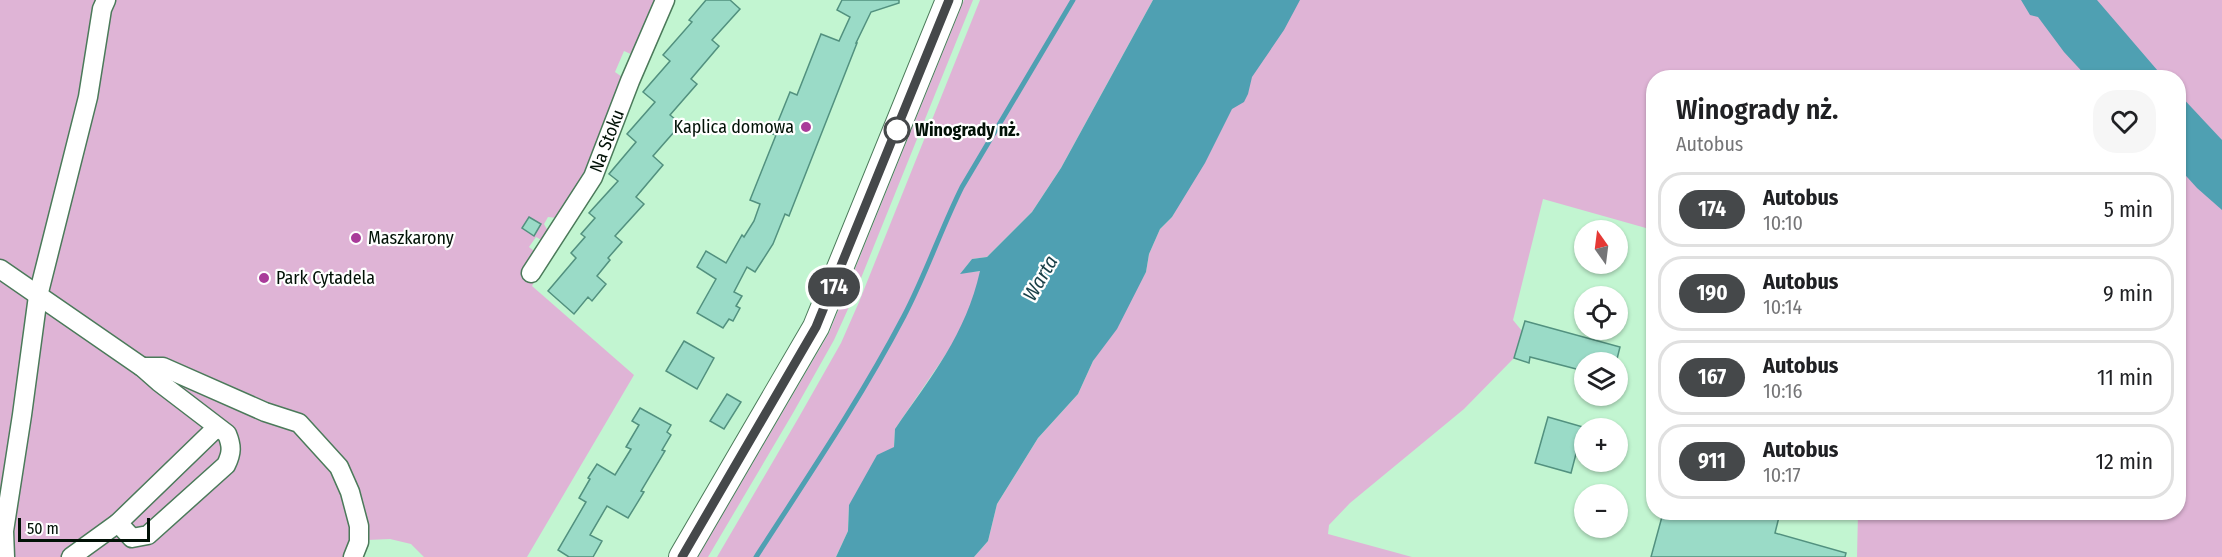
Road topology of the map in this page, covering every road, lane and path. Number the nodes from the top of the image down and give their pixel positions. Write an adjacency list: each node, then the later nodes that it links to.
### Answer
1 (106, 0): 6 (street)
2 (665, 0): 5 (street, Na Stoku)
3 (949, 0): 13 (street)
4 (0, 269): 6 (street)
5 (531, 273)
6 (38, 296): 7 (street); 10 (street)
7 (142, 367): 9 (street); 12 (street)
8 (212, 432): 9 (street)
9 (117, 523): 11 (street)
10 (5, 557)
11 (71, 557)
12 (353, 557)
13 (682, 557)

